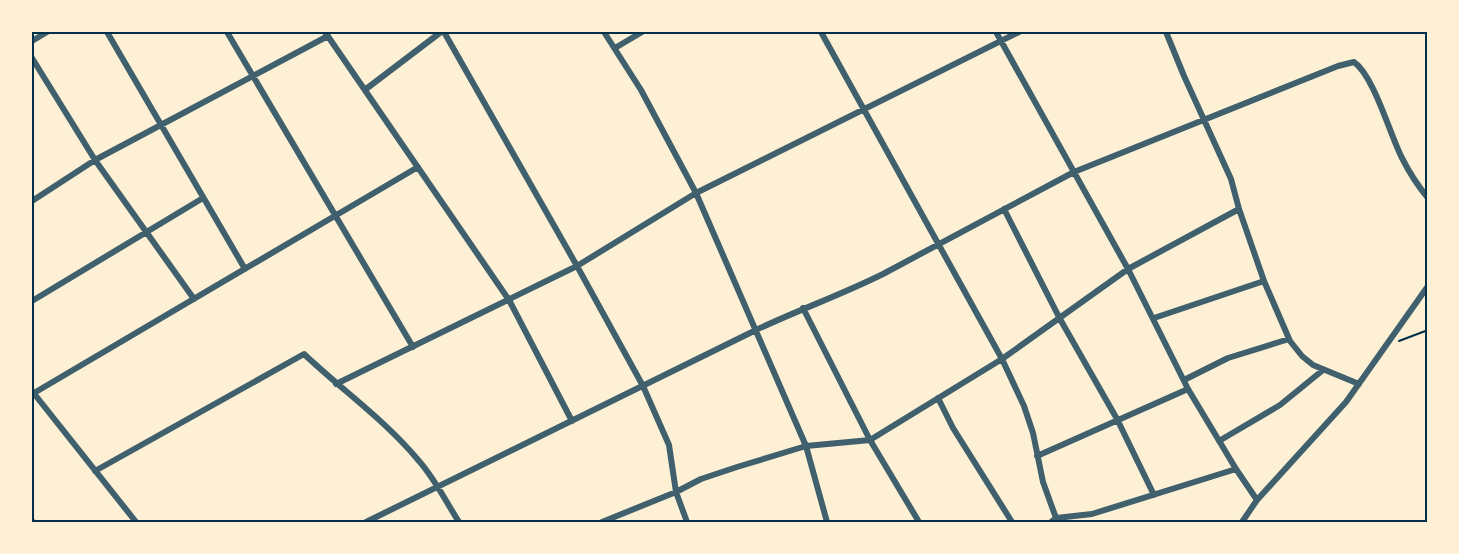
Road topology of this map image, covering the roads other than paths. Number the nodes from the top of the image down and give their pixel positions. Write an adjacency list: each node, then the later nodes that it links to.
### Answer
1 (47, 32): 12 (street)
2 (107, 32): 20 (street)
3 (227, 32): 16 (street)
4 (443, 32): 17 (street); 33 (street)
5 (604, 32): 14 (street)
6 (642, 32): 14 (street)
7 (821, 32): 18 (street)
8 (996, 32): 13 (street)
9 (1019, 32): 13 (street)
10 (1166, 32): 19 (street)
11 (327, 34): 16 (street); 17 (street)
12 (32, 41)
13 (1001, 41): 18 (street); 23 (street)
14 (615, 48): 24 (street)
15 (32, 58): 21 (street)
16 (253, 76): 20 (street); 30 (street)
17 (366, 89): 22 (street)
18 (864, 110): 24 (street); 32 (street)
19 (1204, 119): 23 (street); 26 (street); 29 (street)
20 (160, 124): 21 (street); 25 (street)
21 (95, 160): 27 (street); 31 (street)
22 (418, 167): 30 (street); 39 (street)
23 (1074, 172): 28 (street); 35 (street)
24 (696, 193): 33 (street); 44 (street)
25 (203, 198): 31 (street); 34 (street)
26 (1428, 198)
27 (32, 201)
28 (1004, 209): 32 (street); 43 (street)
29 (1239, 209): 35 (street); 36 (street)
30 (336, 216): 34 (street); 46 (street)
31 (146, 232): 38 (street); 40 (street)
32 (937, 244): 41 (street); 47 (street)
33 (577, 266): 39 (street); 52 (street)
34 (245, 269): 38 (street)
35 (1128, 269): 42 (street); 43 (street)
36 (1263, 281): 42 (street); 45 (street)
37 (1428, 286): 51 (street)
38 (194, 299): 54 (street)
39 (509, 300): 46 (street); 57 (street)
40 (32, 301)
41 (803, 308): 44 (street); 58 (street)
42 (1154, 318): 49 (street)
43 (1060, 319): 47 (street); 56 (street)
44 (756, 330): 52 (street); 60 (street)
45 (1289, 339): 48 (street); 49 (street)
46 (413, 347): 50 (street)
47 (1002, 358): 55 (street); 61 (street)
48 (1323, 370): 51 (street); 59 (street)
49 (1184, 380): 53 (street)
50 (336, 384): 63 (street); 64 (street)
51 (1359, 384): 67 (street)
52 (643, 386): 57 (street); 65 (street)
53 (1188, 389): 56 (street); 59 (street)
54 (33, 392): 63 (street)
55 (938, 398): 58 (street); 78 (street)
56 (1117, 419): 61 (street); 66 (street)
57 (572, 421): 64 (street)
58 (870, 440): 60 (street); 77 (street)
59 (1219, 441): 62 (street)
60 (806, 446): 65 (street); 76 (street)
61 (1038, 456): 69 (street)
62 (1236, 469): 66 (street); 67 (street)
63 (95, 471): 71 (street)
64 (437, 487): 72 (street); 73 (street)
65 (676, 492): 74 (street); 75 (street)
66 (1154, 495): 68 (street)
67 (1257, 500): 70 (street)
68 (1092, 514): 69 (street); 79 (street)
69 (1054, 520)
70 (1245, 521)
71 (136, 522)
72 (366, 522)
73 (459, 522)
74 (602, 522)
75 (687, 522)
76 (827, 522)
77 (919, 522)
78 (1011, 522)
79 (1097, 522)

